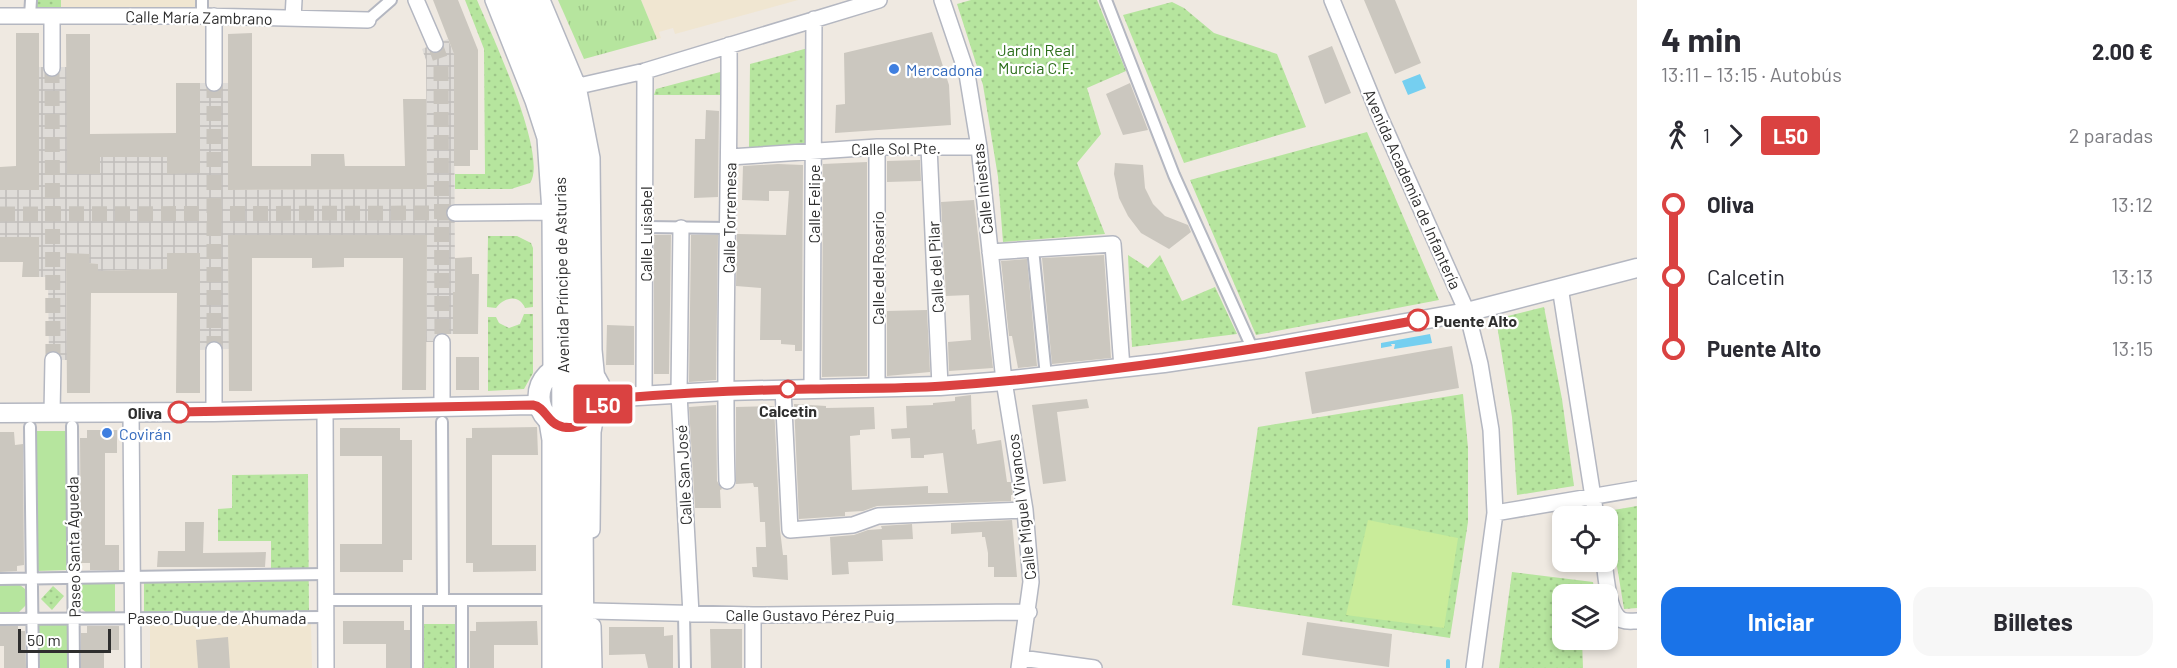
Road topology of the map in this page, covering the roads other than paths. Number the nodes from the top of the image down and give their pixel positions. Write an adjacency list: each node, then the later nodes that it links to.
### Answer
1 (30, 0): 15 (street)
2 (294, 0): 17 (street)
3 (391, 0): 19 (street, Calle María Zambrano)
4 (416, 0): 20 (street)
5 (493, 0): 32 (street)
6 (507, 0): 55 (main road, Avenida Príncipe de Asturias)
7 (529, 0): 25 (main road, Avenida Príncipe de Asturias)
8 (542, 0): 25 (street)
9 (879, 0): 18 (street)
10 (942, 0): 28 (street, Calle Iniestas)
11 (1106, 0): 43 (street)
12 (1332, 0): 40 (street, Avenida Academia de Infantería)
13 (206, 10): 16 (street, Calle María Zambrano); 17 (street, Calle María Zambrano); 24 (street)
14 (0, 16): 15 (street, Calle María Zambrano)
15 (30, 16): 16 (street, Calle María Zambrano)
16 (52, 16): 22 (street)
17 (293, 18): 19 (street, Calle María Zambrano)
18 (814, 19): 21 (street); 29 (street, Calle Felipe)
19 (368, 20)
20 (435, 44)
21 (729, 45): 23 (street); 30 (street, Calle Torremesa)
22 (52, 68)
23 (645, 71): 25 (street); 33 (street, Calle Luisabel)
24 (214, 83)
25 (573, 87): 55 (main road, Avenida Príncipe de Asturias)
26 (877, 147): 27 (street, Calle Sol Pte.); 29 (street, Calle Sol Pte.); 50 (street, Calle del Rosario)
27 (929, 147): 28 (street, Calle Sol Pte.); 48 (street, Calle del Pilar)
28 (979, 147): 37 (street, Calle Iniestas)
29 (813, 151): 30 (street, Calle Sol Pte.); 49 (street, Calle Felipe)
30 (730, 157): 35 (street, Calle Torremesa)
31 (455, 213): 32 (street)
32 (550, 213): 55 (street)
33 (645, 227): 34 (street); 54 (street, Calle Luisabel)
34 (681, 228): 35 (street); 53 (street, Calle San José)
35 (728, 228): 52 (street, Calle Torremesa)
36 (1034, 249): 37 (street); 45 (street); 46 (street)
37 (990, 252): 47 (street, Calle Iniestas)
38 (1637, 268): 39 (street)
39 (1560, 287): 40 (street); 66 (street)
40 (1467, 312): 43 (street); 69 (street, Avenida Academia de Infantería)
41 (442, 342): 61 (street)
42 (214, 350): 59 (street)
43 (1253, 350): 45 (street)
44 (53, 360): 57 (street)
45 (1122, 368): 46 (street)
46 (1046, 376): 47 (street)
47 (1004, 381): 48 (street); 68 (street, Calle Miguel Vivancos)
48 (940, 386): 50 (street)
49 (812, 388): 50 (street); 51 (street)
50 (877, 388)
51 (783, 389): 52 (street); 68 (street)
52 (725, 391): 53 (street); 64 (street, Calle Torremesa)
53 (679, 394): 54 (street); 83 (street, Calle San José)
54 (644, 396): 55 (street)
55 (568, 397): 61 (street); 80 (street); 81 (street); 99 (main road, Avenida Príncipe de Asturias); 100 (main road, Avenida Príncipe de Asturias)
56 (325, 410): 59 (street); 61 (street); 71 (street)
57 (52, 412): 58 (street); 60 (street)
58 (131, 412): 59 (street); 72 (street)
59 (214, 412)
60 (0, 413)
61 (442, 414): 78 (street)
62 (30, 426): 74 (street)
63 (72, 426): 75 (street, Paseo Santa Águeda)
64 (727, 481)
65 (1637, 489): 66 (street)
66 (1593, 496): 67 (street); 69 (street)
67 (1594, 506)
68 (1025, 510): 82 (street, Calle Miguel Vivancos)
69 (1495, 513): 105 (street, Avenida Academia de Infantería)
70 (1606, 572): 90 (street)
71 (325, 574): 72 (street); 76 (street)
72 (131, 578): 75 (street); 85 (street)
73 (0, 579): 74 (street)
74 (32, 579): 75 (street); 89 (street)
75 (73, 579): 87 (street, Paseo Santa Águeda)
76 (325, 600): 77 (street, Paseo Duque de Ahumada); 86 (street)
77 (417, 600): 78 (street, Paseo Duque de Ahumada); 96 (street)
78 (443, 600): 79 (street, Paseo Duque de Ahumada)
79 (462, 600): 80 (street, Paseo Duque de Ahumada); 97 (street)
80 (549, 600): 98 (street)
81 (592, 611): 83 (street, Calle Gustavo Pérez Puig); 101 (street)
82 (1029, 612): 84 (street, Calle Gustavo Pérez Puig); 91 (street, Calle Miguel Vivancos)
83 (687, 614): 84 (street, Calle Gustavo Pérez Puig); 102 (street)
84 (753, 615): 103 (street)
85 (132, 617): 86 (street, Paseo Duque de Ahumada); 87 (street, Paseo Duque de Ahumada); 94 (street)
86 (325, 617): 95 (street)
87 (74, 618): 89 (street, Paseo Duque de Ahumada); 93 (street, Paseo Santa Águeda)
88 (0, 619): 89 (street, Paseo Duque de Ahumada)
89 (32, 619): 92 (street)
90 (1637, 621)
91 (1020, 663): 104 (street)
92 (33, 668)
93 (74, 668)
94 (133, 668)
95 (326, 668)
96 (417, 668)
97 (462, 668)
98 (550, 668)
99 (564, 668)
100 (583, 668)
101 (594, 668)
102 (685, 668)
103 (753, 668)
104 (1094, 668)
105 (1474, 668)

